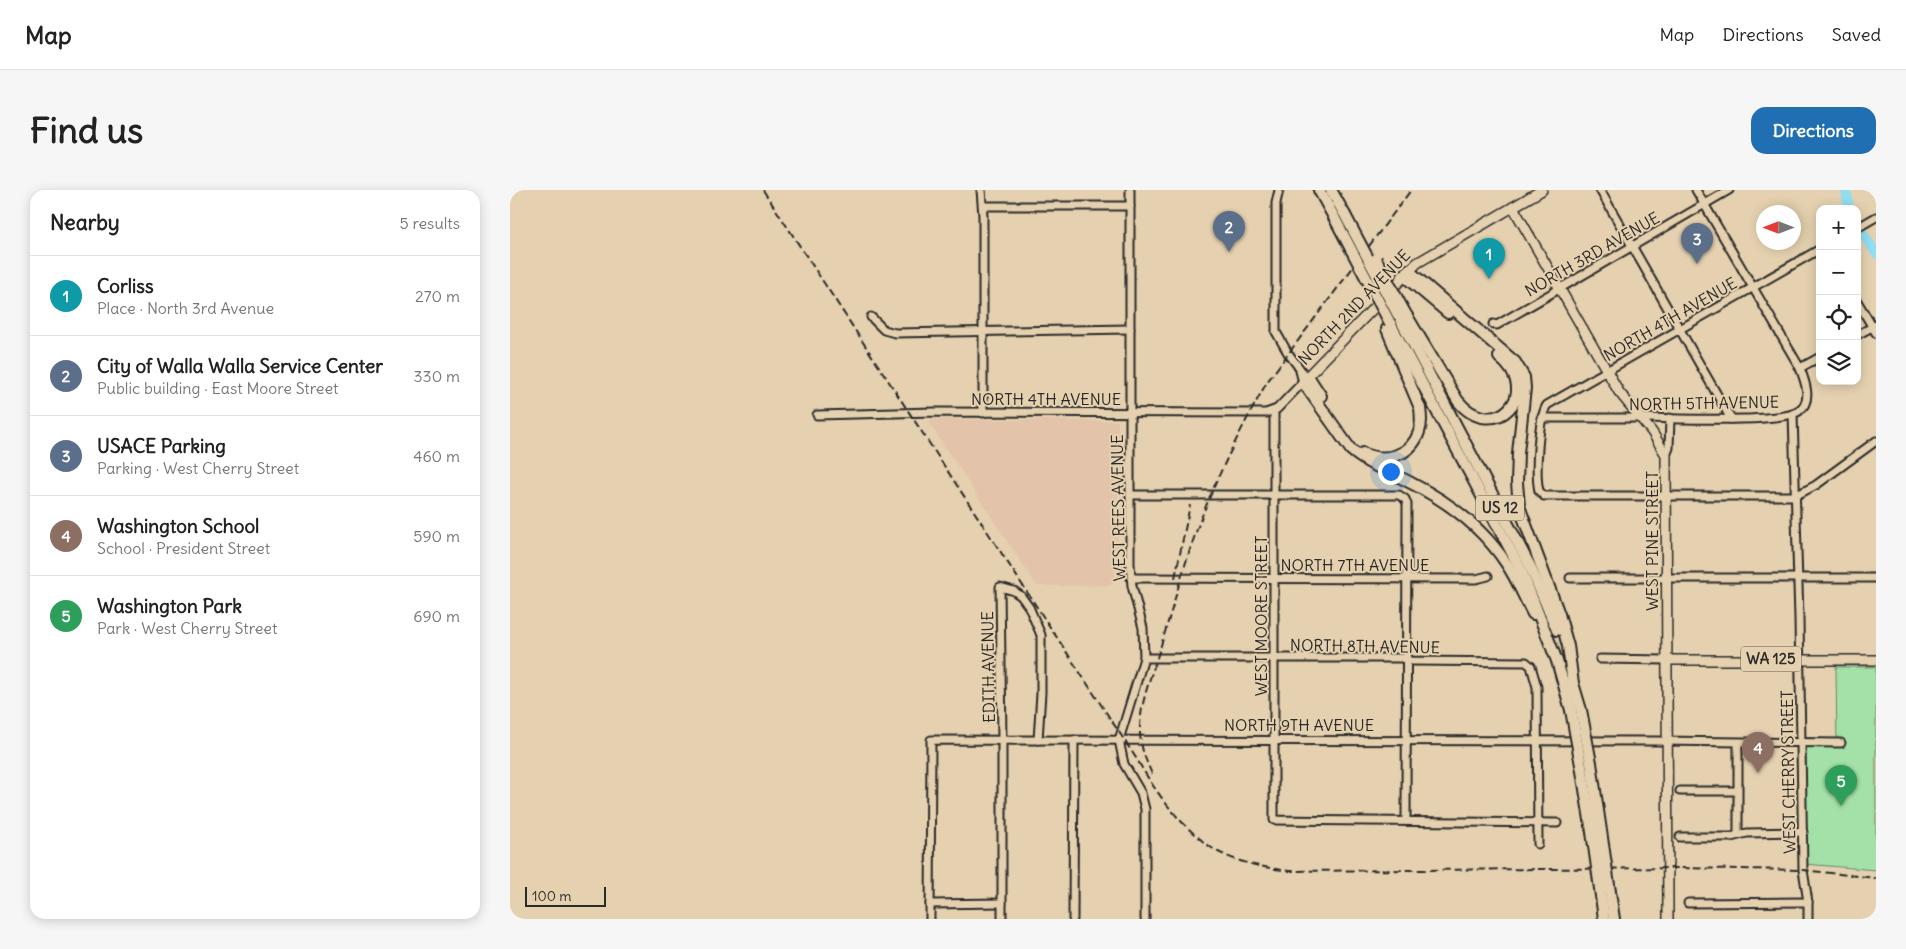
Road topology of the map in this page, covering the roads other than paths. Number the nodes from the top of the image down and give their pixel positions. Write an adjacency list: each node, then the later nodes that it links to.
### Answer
1 (982, 190): 11 (street)
2 (1130, 190): 12 (street, WEST REES AVENUE)
3 (1279, 190): 34 (street)
4 (1319, 190): 14 (highway, US 12)
5 (1331, 190): 14 (highway, US 12)
6 (1542, 190): 13 (main road, NORTH 2ND AVENUE)
7 (1600, 190): 17 (street)
8 (1696, 190): 10 (street)
9 (1729, 190): 10 (street, NORTH 3RD AVENUE)
10 (1704, 205): 17 (street, NORTH 3RD AVENUE); 20 (street)
11 (983, 206): 12 (street); 29 (street)
12 (1130, 206): 27 (street, WEST REES AVENUE)
13 (1513, 206): 19 (main road, NORTH 2ND AVENUE); 21 (main road, WEST PINE STREET)
14 (1340, 217): 24 (highway, US 12, bridge); 24 (highway, US 12, bridge)
15 (1876, 217): 16 (street)
16 (1861, 226)
17 (1633, 247): 21 (street, NORTH 3RD AVENUE); 28 (street)
18 (1818, 250): 20 (street, NORTH 4TH AVENUE)
19 (1406, 272): 24 (highway); 34 (main road, NORTH 2ND AVENUE); 65 (highway)
20 (1752, 287): 28 (street, NORTH 4TH AVENUE); 32 (street)
21 (1559, 288): 25 (street, NORTH 3RD AVENUE); 33 (main road, WEST PINE STREET)
22 (1861, 307): 26 (street)
23 (871, 317): 29 (street)
24 (1394, 319): 34 (highway); 65 (highway, US 12)
25 (1493, 324)
26 (1875, 328): 30 (street)
27 (1130, 330): 29 (street); 37 (street, WEST REES AVENUE)
28 (1680, 330): 33 (street, NORTH 4TH AVENUE); 43 (street)
29 (983, 332): 36 (street)
30 (1861, 334)
31 (1816, 359): 32 (street)
32 (1800, 368): 38 (street, NORTH 5TH AVENUE)
33 (1606, 371): 40 (street, NORTH 4TH AVENUE); 41 (main road, WEST PINE STREET)
34 (1304, 376): 35 (street, NORTH 2ND AVENUE); 65 (highway)
35 (1274, 411): 37 (street, NORTH 4TH AVENUE); 47 (street, WEST MOORE STREET)
36 (983, 413): 37 (street, NORTH 4TH AVENUE); 39 (street, NORTH 4TH AVENUE)
37 (1130, 414): 46 (street, WEST REES AVENUE)
38 (1793, 414): 43 (street, NORTH 5TH AVENUE); 49 (street, WEST CHERRY STREET)
39 (817, 415)
40 (1541, 418): 41 (street, NORTH 5TH AVENUE); 48 (street)
41 (1639, 418): 42 (street, NORTH 5TH AVENUE); 45 (main road, WEST PINE STREET)
42 (1670, 418): 43 (street, NORTH 5TH AVENUE); 45 (street)
43 (1731, 419)
44 (1876, 440): 49 (street)
45 (1666, 455): 48 (main road, WEST PINE STREET)
46 (1130, 495): 47 (street); 52 (street, WEST REES AVENUE)
47 (1275, 495): 53 (street, WEST MOORE STREET); 57 (street)
48 (1667, 496): 49 (street); 51 (main road, WEST PINE STREET)
49 (1796, 496): 55 (street, WEST CHERRY STREET)
50 (1488, 576): 57 (street, NORTH 7TH AVENUE)
51 (1667, 577): 54 (street); 55 (street); 63 (main road, WEST PINE STREET)
52 (1131, 578): 53 (street, NORTH 7TH AVENUE); 58 (street, WEST REES AVENUE)
53 (1275, 578): 57 (street, NORTH 7TH AVENUE); 59 (street, WEST MOORE STREET)
54 (1570, 578)
55 (1798, 578): 56 (street); 61 (street, WEST CHERRY STREET)
56 (1876, 578)
57 (1406, 579): 62 (street)
58 (1144, 658): 59 (street, NORTH 8TH AVENUE); 69 (street, WEST REES AVENUE)
59 (1274, 658): 62 (street, NORTH 8TH AVENUE); 70 (street, WEST MOORE STREET)
60 (1600, 659): 63 (street)
61 (1800, 659): 63 (main road, WA 125); 64 (main road, WA 125); 75 (street, WEST CHERRY STREET)
62 (1406, 660): 71 (street); 72 (street, NORTH 8TH AVENUE)
63 (1667, 660): 73 (main road, WEST PINE STREET)
64 (1876, 660)
65 (1569, 686): 86 (highway, US 12, bridge)
66 (1002, 740): 67 (street, NORTH 9TH AVENUE); 67 (street, EDITH AVENUE); 88 (street, EDITH AVENUE); 90 (street, NORTH 9TH AVENUE)
67 (1038, 740): 68 (street, NORTH 9TH AVENUE)
68 (1074, 740): 69 (street, NORTH 9TH AVENUE); 93 (street)
69 (1119, 740): 70 (street, NORTH 9TH AVENUE); 94 (street, WEST REES AVENUE)
70 (1274, 740): 71 (street, NORTH 9TH AVENUE); 79 (street, WEST MOORE STREET)
71 (1406, 740): 72 (street, NORTH 9TH AVENUE); 79 (street)
72 (1538, 741): 73 (street, NORTH 9TH AVENUE); 80 (street)
73 (1666, 741): 74 (street, NORTH 9TH AVENUE); 97 (main road, WEST PINE STREET)
74 (1738, 743): 75 (street, NORTH 9TH AVENUE); 78 (street)
75 (1801, 743): 76 (street, NORTH 9TH AVENUE); 82 (street, WEST CHERRY STREET)
76 (1840, 743)
77 (1680, 791): 78 (street)
78 (1737, 791): 83 (street)
79 (1406, 821): 80 (street)
80 (1538, 823): 81 (street); 85 (street)
81 (1556, 823)
82 (1802, 832): 83 (street); 87 (street, WEST CHERRY STREET)
83 (1738, 834): 84 (street)
84 (1680, 837)
85 (1538, 844)
86 (1606, 894): 95 (highway, US 12); 96 (highway, US 12)
87 (1808, 902): 89 (street); 98 (street, WEST CHERRY STREET)
88 (1002, 903): 90 (street); 92 (street, EDITH AVENUE)
89 (1688, 903)
90 (930, 904): 91 (street)
91 (930, 919)
92 (1002, 919)
93 (1073, 919)
94 (1145, 919)
95 (1604, 919)
96 (1614, 919)
97 (1668, 919)
98 (1808, 919)

